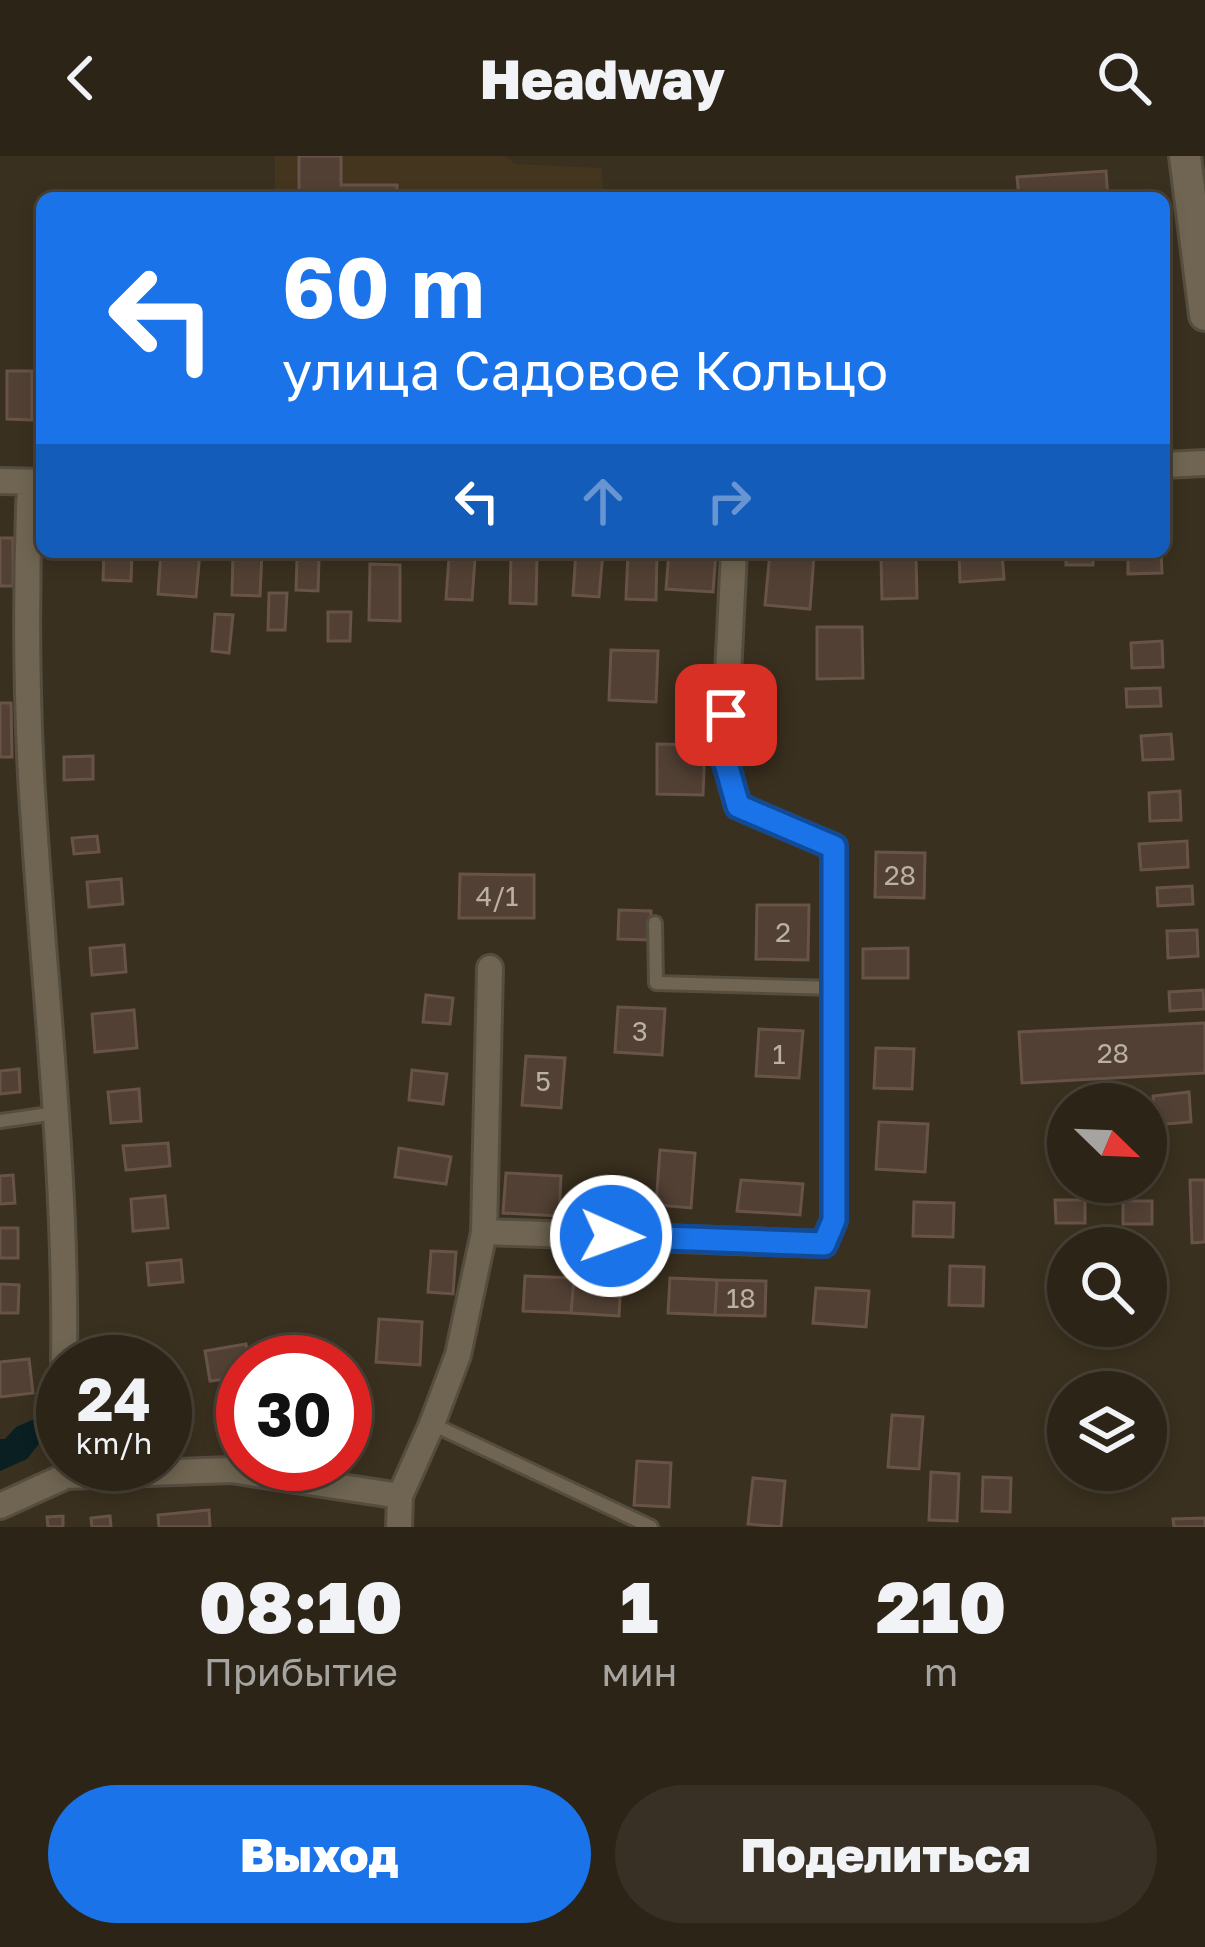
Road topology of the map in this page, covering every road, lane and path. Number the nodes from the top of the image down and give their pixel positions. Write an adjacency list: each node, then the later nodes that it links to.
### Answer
1 (1185, 156): 2 (main road)
2 (1205, 315)
3 (1205, 463): 4 (street)
4 (1170, 465)
5 (0, 481): 6 (street)
6 (36, 482): 11 (street)
7 (734, 558): 10 (street)
8 (655, 923): 10 (lane)
9 (490, 968): 13 (street)
10 (834, 988): 13 (street)
11 (56, 1113): 12 (lane); 14 (street)
12 (0, 1121)
13 (484, 1232): 15 (street)
14 (63, 1335)
15 (433, 1424): 18 (street); 21 (lane)
16 (192, 1470): 18 (street)
17 (36, 1486): 19 (street)
18 (400, 1496): 20 (street)
19 (0, 1506)
20 (399, 1527)
21 (651, 1527)

